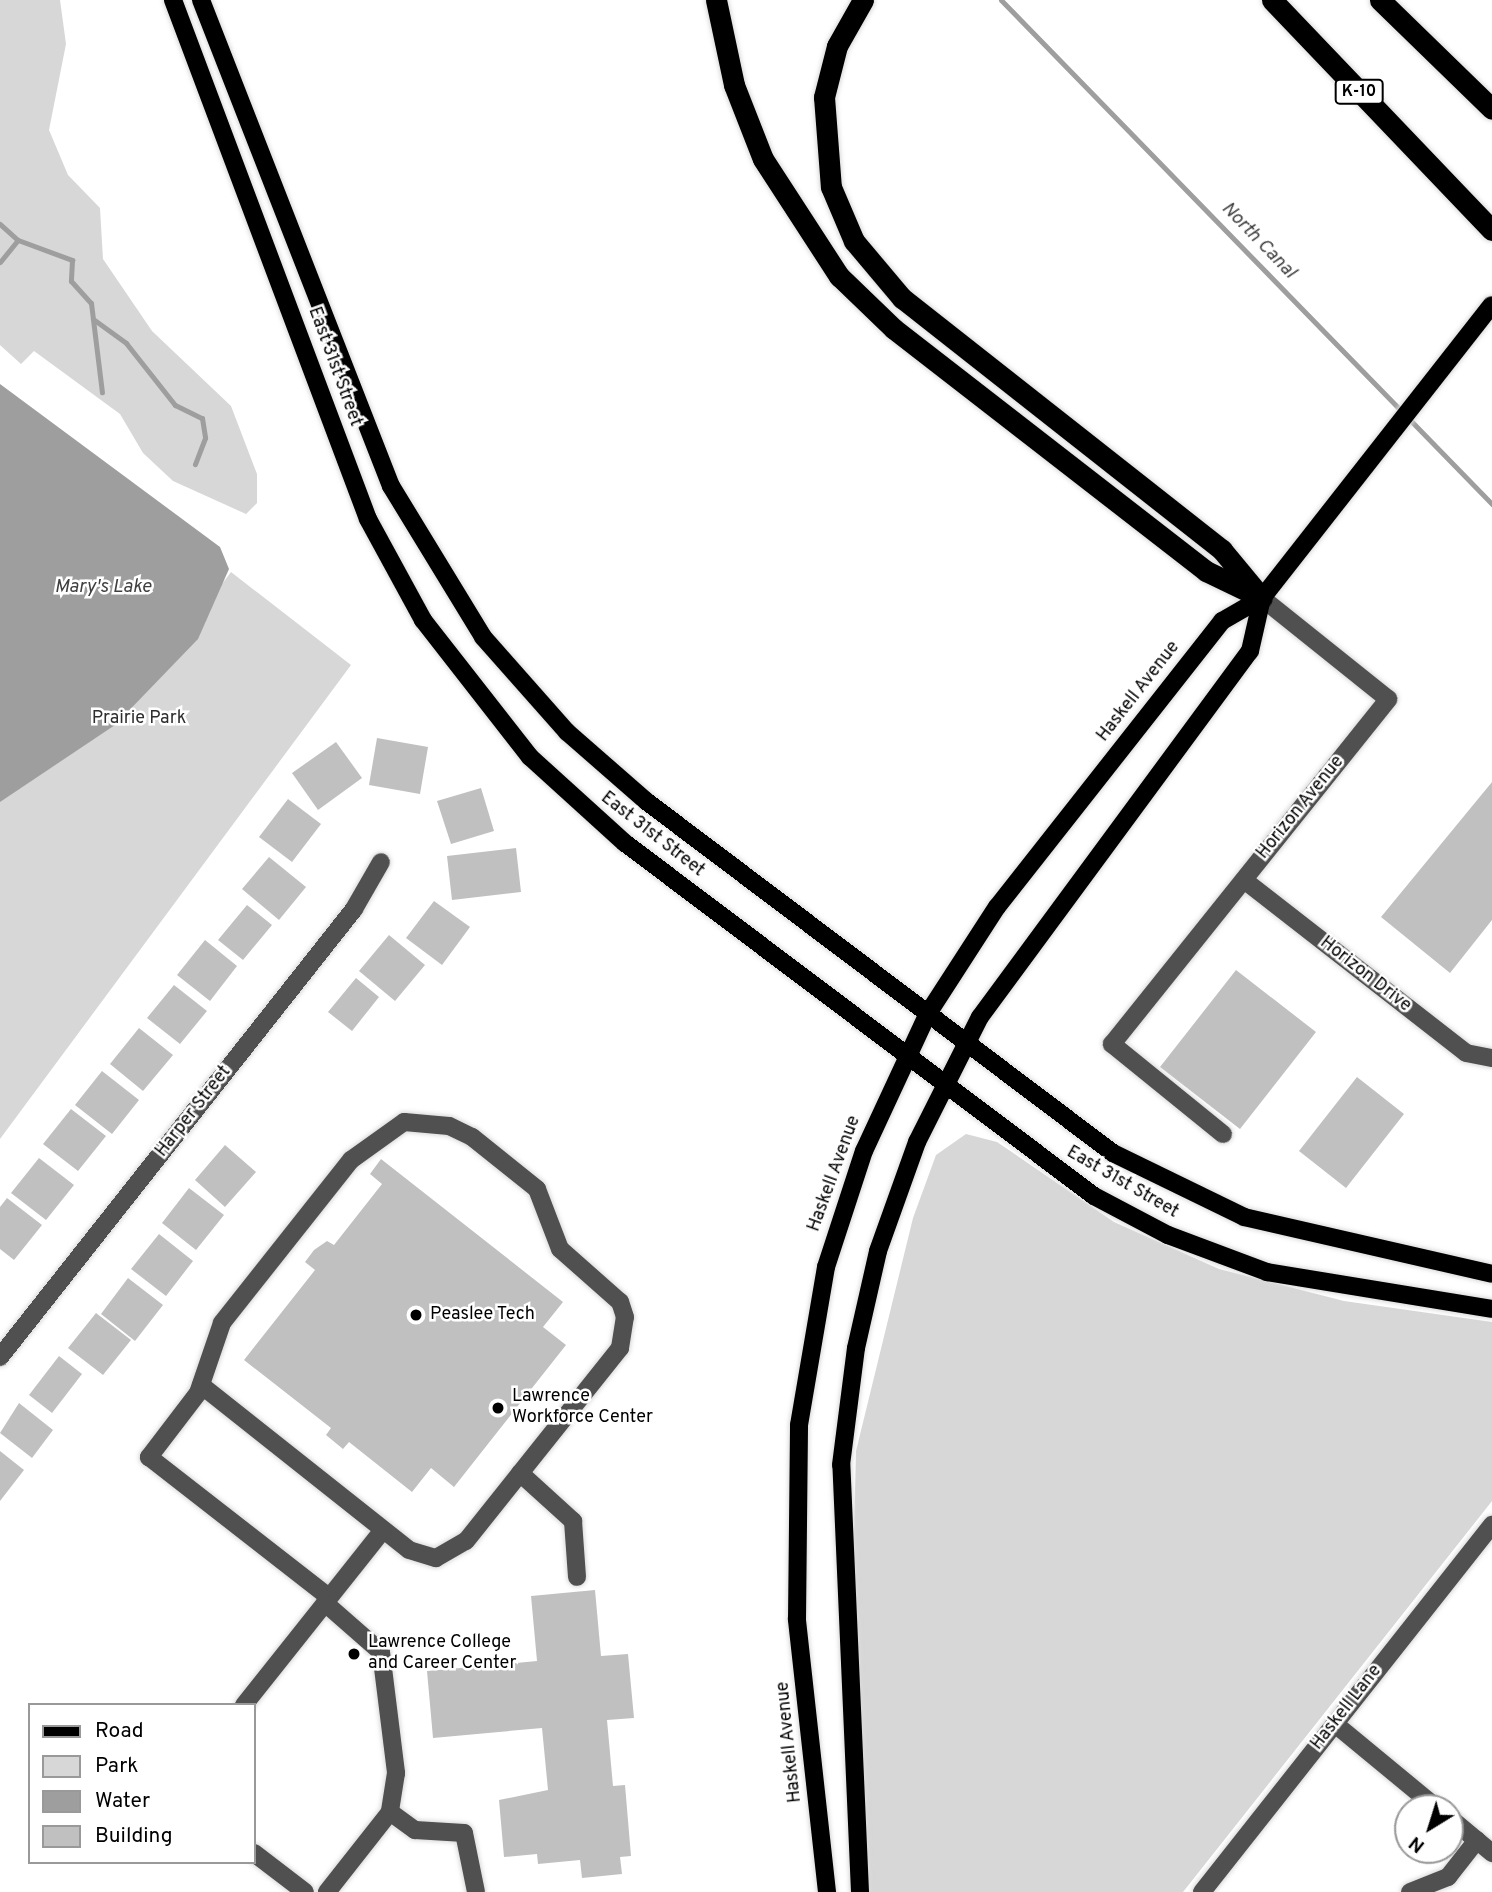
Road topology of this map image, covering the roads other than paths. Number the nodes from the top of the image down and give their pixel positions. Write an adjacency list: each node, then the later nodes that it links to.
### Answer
1 (173, 0): 15 (main road, East 31st Street)
2 (201, 0): 13 (main road, East 31st Street)
3 (716, 0): 10 (highway)
4 (863, 0): 10 (highway)
5 (1272, 0): 8 (highway, K-10)
6 (1380, 0): 7 (highway)
7 (1492, 109)
8 (1492, 230)
9 (1492, 305): 10 (main road, Haskell Avenue)
10 (1262, 598): 12 (street, Horizon Avenue); 13 (main road, Haskell Avenue); 14 (main road, Haskell Avenue)
11 (381, 862): 21 (street, Harper Street)
12 (1244, 880): 16 (street, Horizon Drive); 18 (street, Horizon Avenue)
13 (927, 1015): 14 (main road, East 31st Street); 15 (main road, Haskell Avenue)
14 (965, 1044): 17 (main road, Haskell Avenue); 19 (main road, East 31st Street)
15 (905, 1056): 17 (main road, East 31st Street); 39 (main road, Haskell Avenue)
16 (1492, 1058)
17 (943, 1085): 20 (main road, East 31st Street); 40 (main road, Haskell Avenue)
18 (1223, 1134)
19 (1492, 1274)
20 (1492, 1309)
21 (0, 1357)
22 (201, 1385): 23 (street); 25 (street); 27 (street)
23 (520, 1473): 25 (street); 26 (street)
24 (1492, 1525): 29 (street, Haskell Lane)
25 (383, 1530): 27 (street)
26 (577, 1577)
27 (327, 1600): 28 (street); 31 (street)
28 (246, 1703)
29 (1335, 1724): 30 (street); 41 (street, Haskell Lane)
30 (1420, 1794)
31 (390, 1812): 37 (street); 38 (street)
32 (1464, 1829): 33 (street)
33 (1477, 1840): 34 (street); 42 (street)
34 (1492, 1853)
35 (256, 1855): 36 (street)
36 (305, 1892)
37 (327, 1892)
38 (476, 1892)
39 (827, 1892)
40 (860, 1892)
41 (1202, 1892)
42 (1410, 1892)

